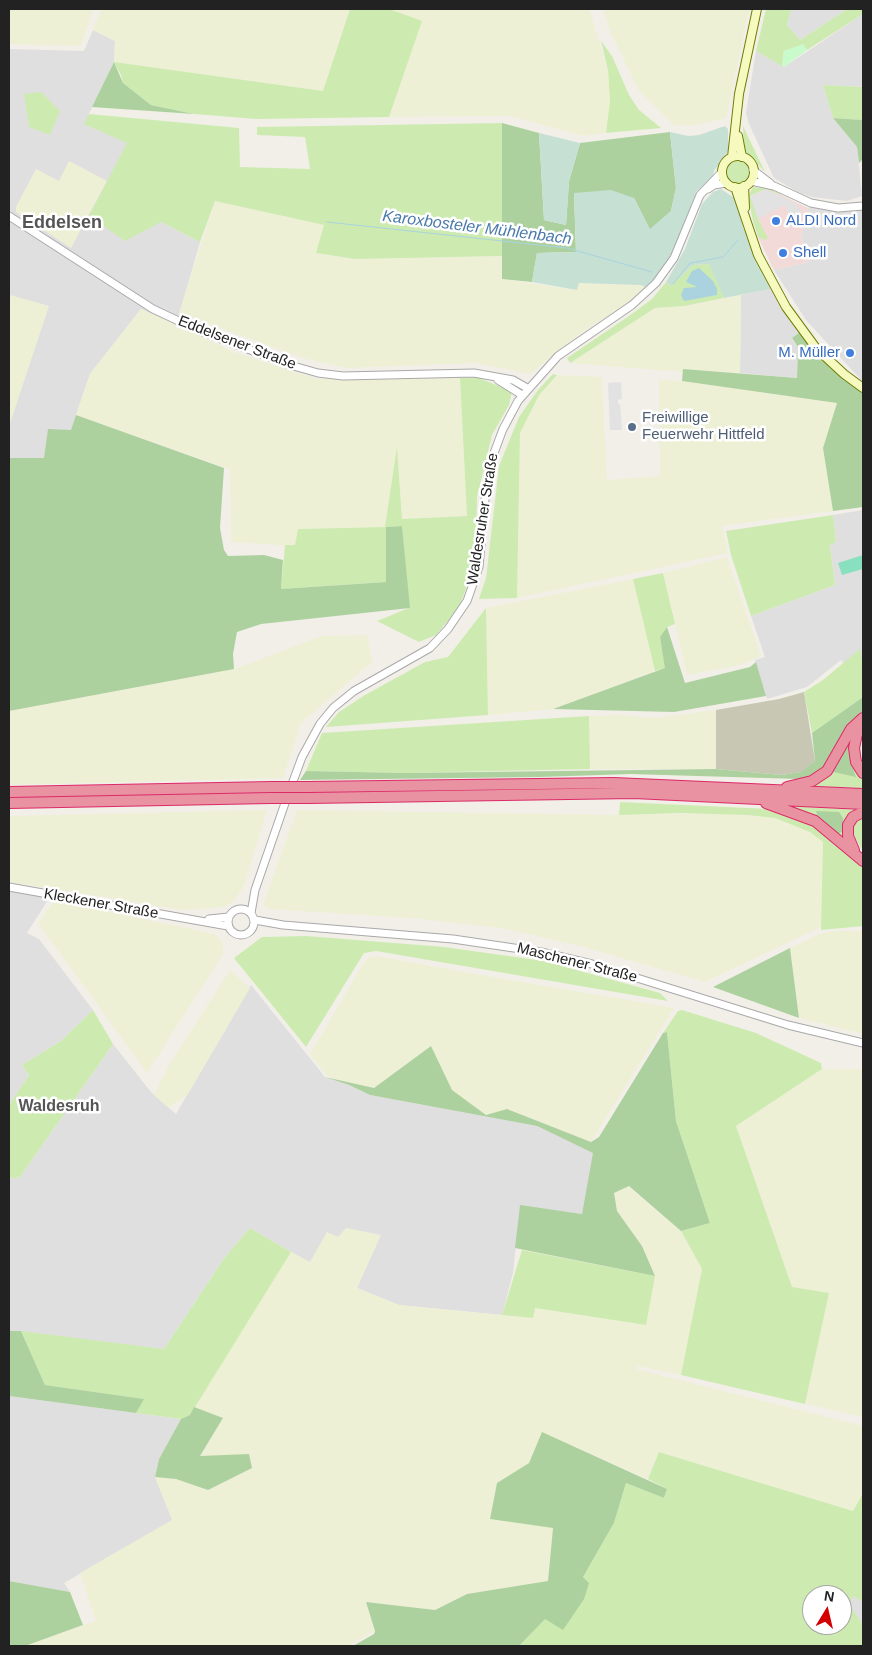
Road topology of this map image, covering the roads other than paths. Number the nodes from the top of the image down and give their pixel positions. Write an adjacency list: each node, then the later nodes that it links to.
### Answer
1 (757, 9): 2 (main road)
2 (736, 124): 3 (main road); 4 (main road)
3 (742, 157): 4 (main road); 5 (main road)
4 (732, 158): 6 (main road)
5 (753, 170): 8 (main road); 9 (street)
6 (722, 172): 7 (main road); 11 (street, Waldesruher Straße)
7 (726, 183): 10 (main road); 11 (street, Waldesruher Straße)
8 (748, 183): 9 (street); 10 (main road); 14 (main road)
9 (774, 186): 12 (street)
10 (735, 188): 14 (main road)
11 (696, 202): 16 (street, Waldesruher Straße)
12 (863, 206)
13 (9, 216): 15 (street, Eddelsener Straße)
14 (746, 222): 17 (main road)
15 (493, 377): 16 (street, Eddelsener Straße); 18 (street, Eddelsener Straße)
16 (528, 388): 18 (street, Waldesruher Straße)
17 (863, 388)
18 (522, 395): 31 (street, Waldesruher Straße)
19 (863, 718): 22 (highway)
20 (863, 724): 21 (highway)
21 (863, 773)
22 (773, 790): 23 (highway, bridge); 24 (highway)
23 (9, 792)
24 (863, 794)
25 (751, 798): 26 (highway, bridge); 27 (highway); 29 (highway)
26 (12, 804)
27 (863, 804)
28 (863, 812): 29 (highway)
29 (860, 858)
30 (9, 888): 35 (street, Kleckener Straße)
31 (255, 890): 32 (street, Waldesruher Straße); 33 (street, Waldesruher Straße)
32 (242, 909): 33 (street); 34 (street)
33 (251, 913): 36 (street)
34 (229, 917): 35 (street, Kleckener Straße); 38 (street)
35 (194, 920): 38 (street, Kleckener Straße)
36 (255, 920): 37 (street, Maschener Straße); 39 (street)
37 (284, 925): 39 (street, Maschener Straße); 40 (street, Maschener Straße)
38 (228, 926): 39 (street)
39 (252, 930)
40 (863, 1043)

